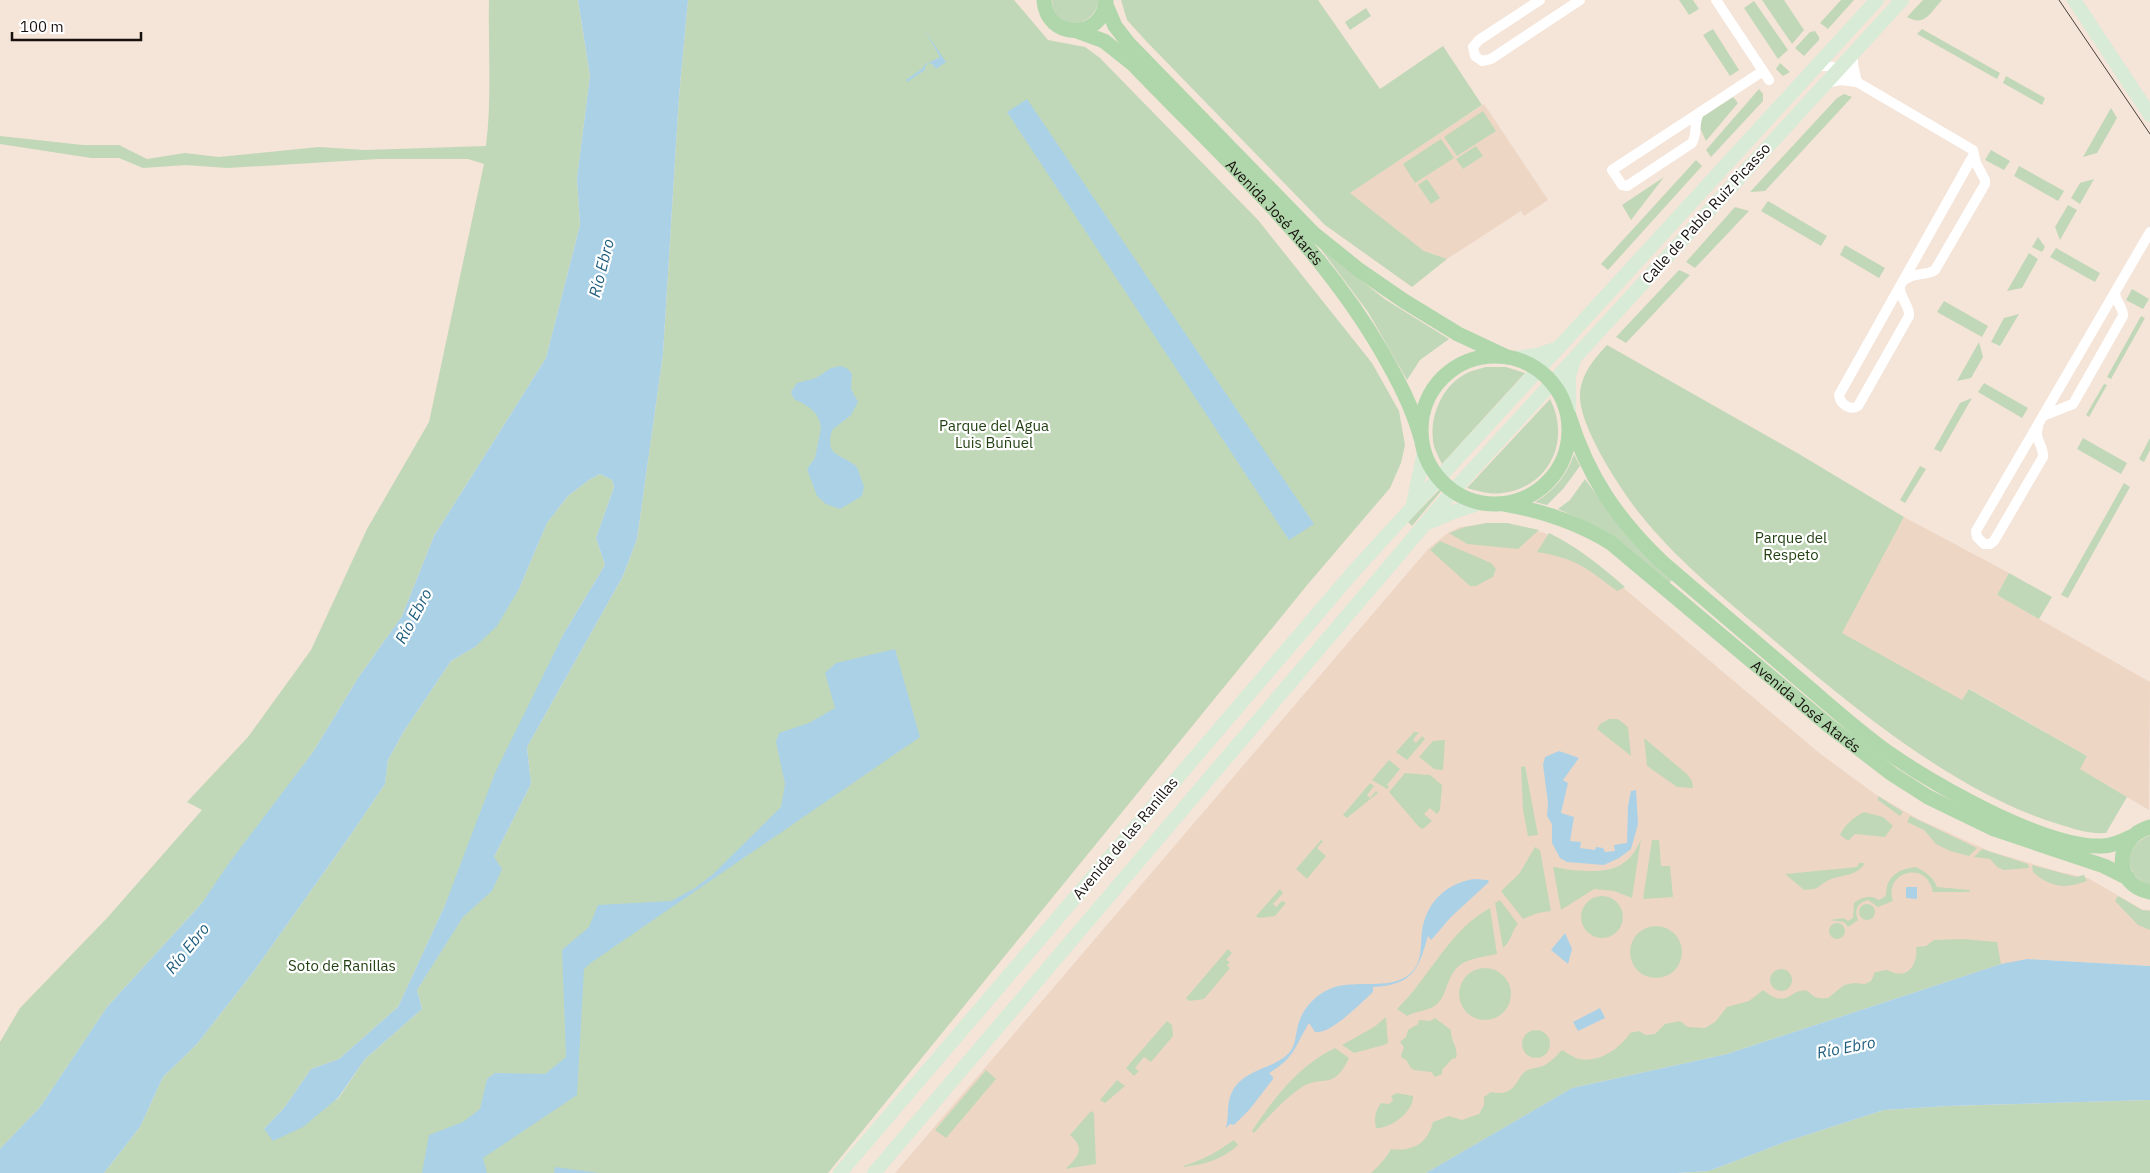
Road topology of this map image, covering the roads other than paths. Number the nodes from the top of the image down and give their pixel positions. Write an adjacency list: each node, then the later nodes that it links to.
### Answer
1 (1044, 0): 9 (main road, Avenida José Atarés)
2 (1540, 0): 3 (street)
3 (1580, 0)
4 (1716, 0): 13 (street)
5 (1877, 0): 11 (main road, Calle de Pablo Ruiz Picasso)
6 (1902, 0): 10 (main road, Calle de Pablo Ruiz Picasso)
7 (2074, 0): 18 (main road)
8 (1106, 2): 9 (main road); 35 (main road, Avenida José Atarés)
9 (1077, 31): 44 (main road, Avenida José Atarés)
10 (1853, 53): 12 (main road, Calle de Pablo Ruiz Picasso); 15 (street)
11 (1815, 67): 12 (street); 34 (main road, Calle de Pablo Ruiz Picasso)
12 (1839, 68): 15 (street); 16 (main road, Calle de Pablo Ruiz Picasso)
13 (1763, 71): 14 (street); 17 (street)
14 (1769, 80)
15 (1857, 82): 16 (street); 21 (street)
16 (1826, 83): 36 (main road, Calle de Pablo Ruiz Picasso)
17 (1699, 113): 19 (street); 20 (street)
18 (2150, 115)
19 (1679, 126): 20 (street); 20 (street)
20 (1695, 137)
21 (1974, 156): 22 (street); 23 (street)
22 (1981, 173): 23 (street); 26 (street)
23 (1960, 179): 25 (street)
24 (2150, 232): 29 (street)
25 (1919, 255): 26 (street); 27 (street)
26 (1922, 272): 27 (street)
27 (1905, 279): 28 (street)
28 (1900, 289): 30 (street); 33 (street)
29 (2116, 292): 31 (street); 32 (street)
30 (1905, 305): 33 (street); 33 (street)
31 (2120, 307): 32 (street); 40 (street)
32 (2106, 308): 39 (street)
33 (1887, 311)
34 (1559, 348): 35 (main road); 37 (main road, Calle de Pablo Ruiz Picasso)
35 (1511, 357): 37 (main road, Avenida José Atarés); 44 (main road)
36 (1574, 358): 38 (main road, Calle de Pablo Ruiz Picasso); 42 (main road)
37 (1539, 369): 38 (main road, Avenida José Atarés); 47 (main road, Calle de Pablo Ruiz Picasso)
38 (1553, 382): 42 (main road, Avenida José Atarés); 48 (main road, Calle de Pablo Ruiz Picasso)
39 (2055, 396): 40 (street); 41 (street)
40 (2062, 408): 41 (street)
41 (2045, 415): 43 (street)
42 (1569, 416): 51 (main road); 53 (main road, Avenida José Atarés)
43 (2038, 427): 45 (street); 46 (street)
44 (1422, 445): 47 (main road, Avenida José Atarés); 50 (main road, Avenida de las Ranillas)
45 (2026, 447): 46 (street); 46 (street)
46 (2041, 447)
47 (1439, 478): 48 (main road, Avenida José Atarés); 50 (main road, Avenida de las Ranillas)
48 (1453, 492): 49 (main road); 52 (main road, Avenida de las Ranillas)
49 (1480, 503): 51 (main road); 52 (main road, Avenida de las Ranillas)
50 (1413, 504): 56 (main road, Avenida de las Ranillas)
51 (1504, 504): 54 (main road, Avenida José Atarés)
52 (1425, 525): 57 (main road, Avenida de las Ranillas)
53 (2143, 829): 54 (main road)
54 (2128, 878): 55 (main road, Avenida José Atarés)
55 (2150, 892)
56 (840, 1173)
57 (874, 1173)

